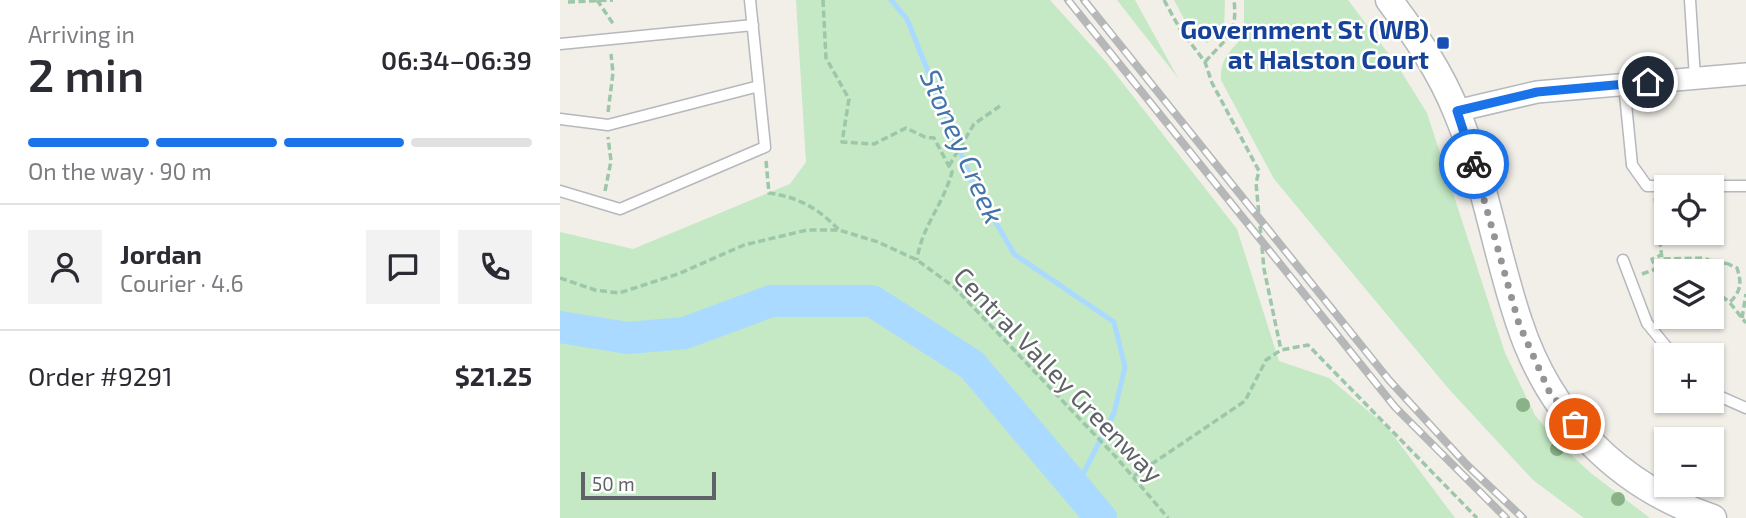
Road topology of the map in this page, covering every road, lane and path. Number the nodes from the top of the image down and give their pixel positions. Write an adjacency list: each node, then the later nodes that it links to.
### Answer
1 (613, 0): 8 (path)
2 (750, 0): 10 (lane)
3 (823, 0): 23 (path)
4 (1164, 0): 13 (path)
5 (1234, 0): 13 (path)
6 (1389, 0): 19 (street)
7 (1690, 0): 15 (lane)
8 (597, 1): 9 (path); 11 (path)
9 (568, 2)
10 (752, 25): 11 (lane); 17 (lane)
11 (616, 41): 12 (lane); 21 (path)
12 (560, 44)
13 (1205, 62): 42 (path)
14 (1746, 74): 15 (street)
15 (1695, 78): 16 (street)
16 (1624, 84): 19 (street); 24 (lane)
17 (759, 86): 21 (lane); 22 (lane)
18 (1000, 106): 23 (path)
19 (1457, 111): 48 (street)
20 (560, 119): 21 (lane)
21 (608, 125): 27 (path)
22 (765, 147): 27 (lane); 28 (path)
23 (949, 166): 31 (path)
24 (1653, 186): 25 (lane); 29 (path)
25 (1746, 186)
26 (560, 191): 27 (lane)
27 (602, 204)
28 (839, 230): 31 (path, Central Valley Greenway); 35 (path, Central Valley Greenway)
29 (1661, 255): 30 (path); 34 (path)
30 (1706, 259)
31 (917, 260): 45 (path, Central Valley Greenway)
32 (1623, 260): 41 (lane)
33 (1724, 265): 38 (path)
34 (1651, 271)
35 (560, 278)
36 (1746, 294): 39 (path)
37 (1724, 298): 38 (path)
38 (1730, 302): 39 (path)
39 (1742, 318): 40 (path)
40 (1746, 323)
41 (1663, 343)
42 (1281, 350): 45 (path); 47 (path)
43 (1724, 398): 44 (lane)
44 (1746, 408)
45 (1134, 476): 46 (path, Central Valley Greenway)
46 (1168, 518)
47 (1477, 518)
48 (1713, 518)

